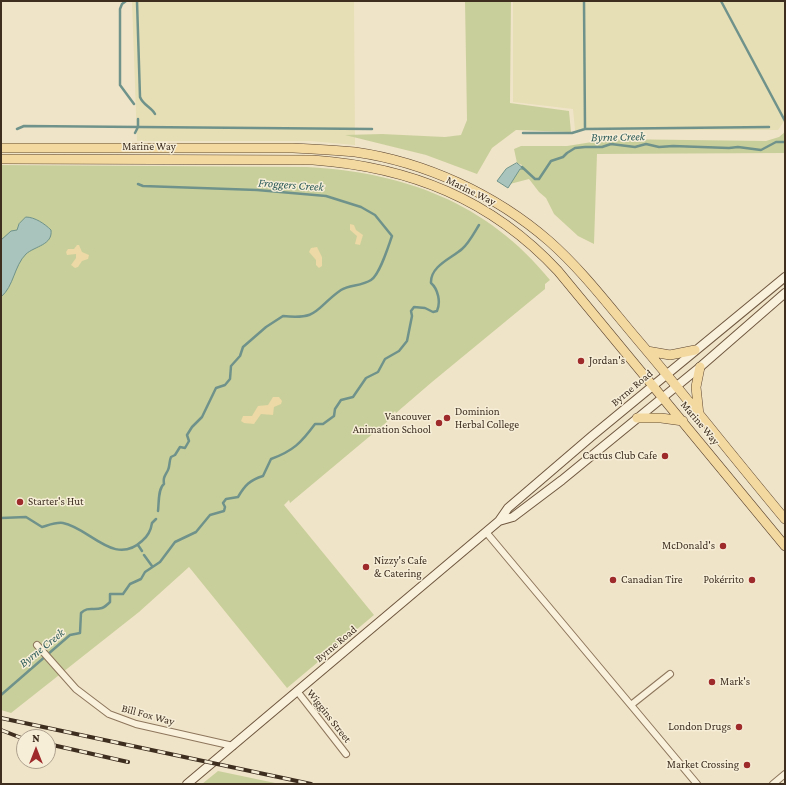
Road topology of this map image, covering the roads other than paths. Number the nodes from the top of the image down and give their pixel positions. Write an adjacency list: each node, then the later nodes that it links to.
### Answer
1 (1, 148): 6 (main road, Marine Way)
2 (1, 159): 9 (main road, Marine Way)
3 (785, 277): 5 (street, Byrne Road)
4 (785, 293): 7 (street, Byrne Road)
5 (695, 350): 6 (main road); 8 (street, Byrne Road)
6 (647, 351): 8 (main road, Marine Way)
7 (700, 367): 10 (street, Byrne Road); 12 (main road)
8 (666, 374): 9 (street, Byrne Road); 10 (main road, Marine Way)
9 (652, 386): 11 (main road, Marine Way); 16 (street, Byrne Road)
10 (676, 386): 11 (street, Byrne Road); 12 (main road, Marine Way)
11 (662, 397): 13 (street, Byrne Road); 14 (main road, Marine Way)
12 (699, 416): 15 (main road, Marine Way)
13 (637, 418): 14 (main road); 16 (street, Byrne Road)
14 (683, 421): 18 (main road, Marine Way)
15 (785, 519)
16 (499, 521): 17 (street, Byrne Road)
17 (486, 532): 21 (street, Byrne Road); 22 (street)
18 (785, 546)
19 (37, 645): 23 (street, Bill Fox Way)
20 (670, 674): 22 (street)
21 (297, 691): 23 (street, Byrne Road); 24 (street, Wiggins Street)
22 (631, 705): 27 (street)
23 (233, 746): 26 (street, Byrne Road)
24 (346, 754)
25 (785, 774): 28 (street)
26 (187, 784)
27 (696, 784)
28 (773, 784)

